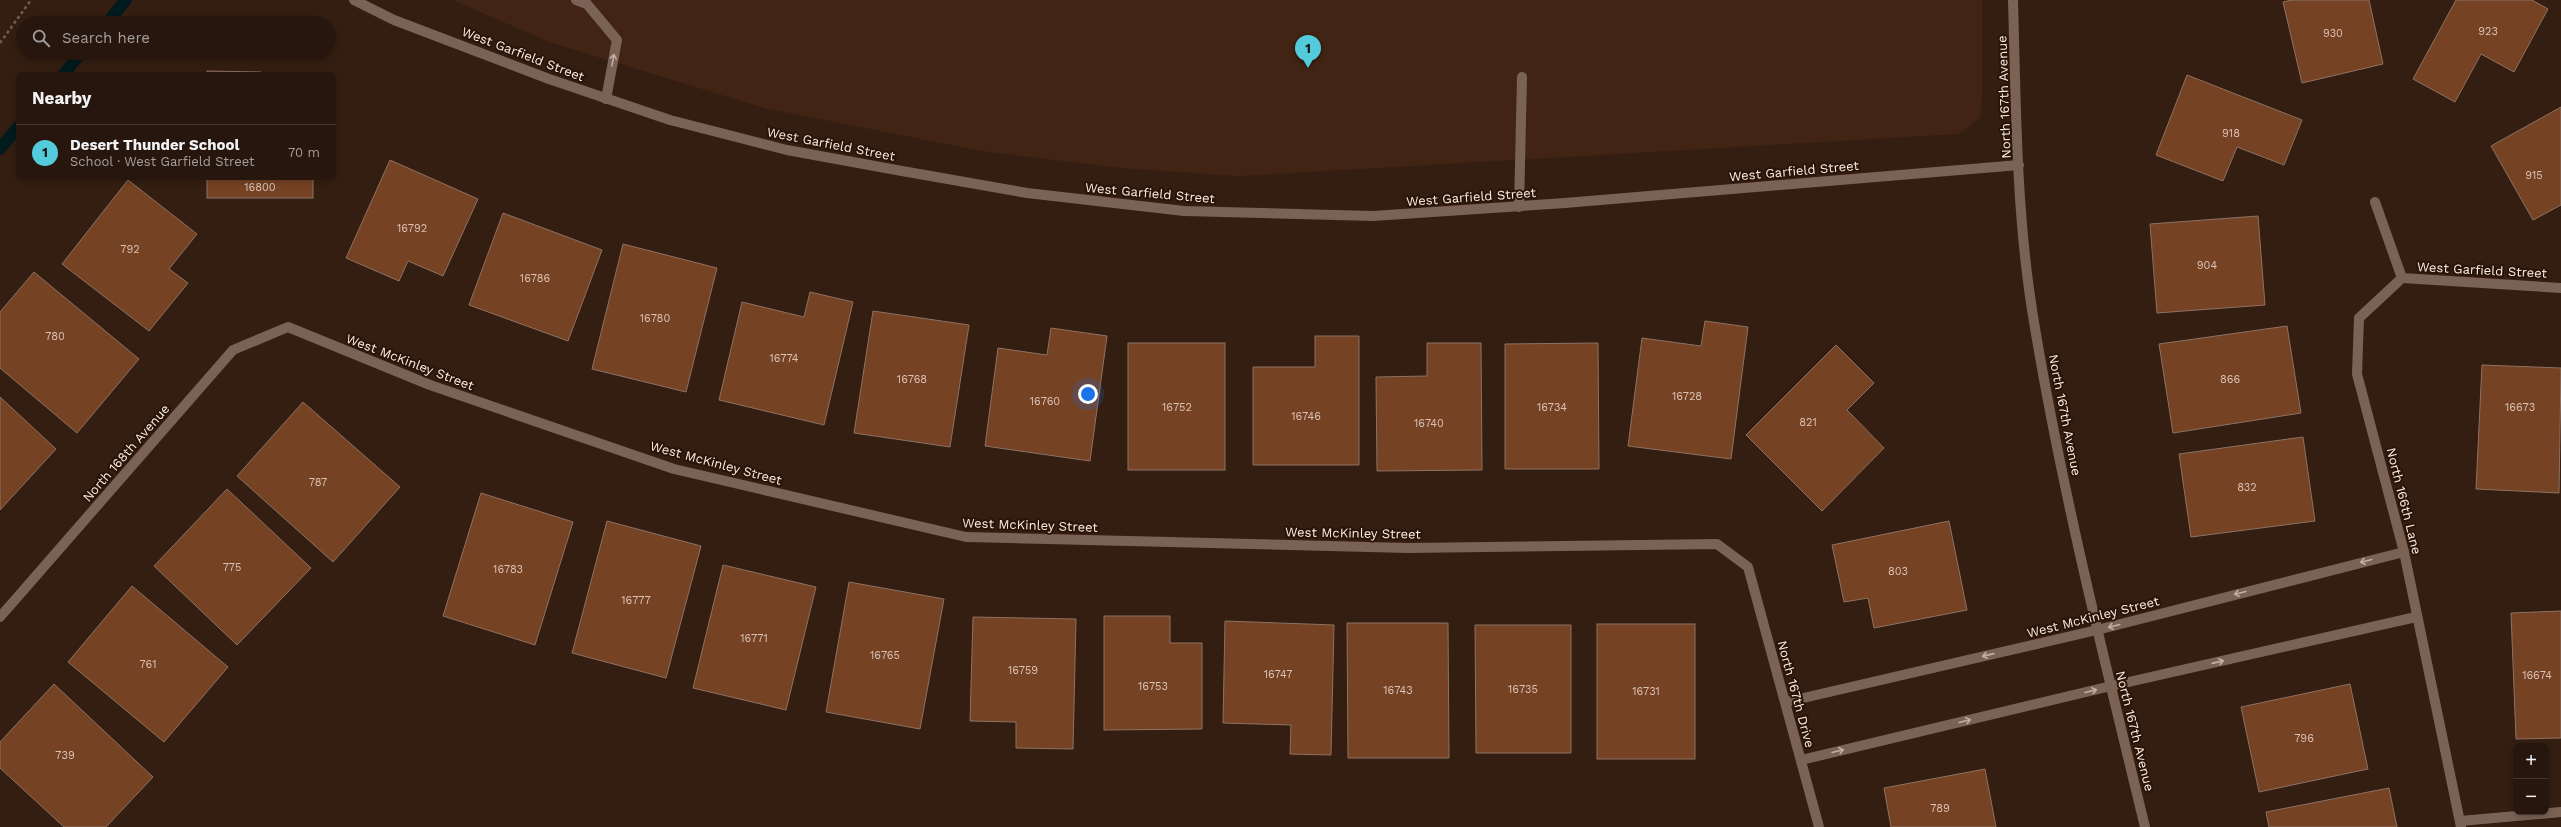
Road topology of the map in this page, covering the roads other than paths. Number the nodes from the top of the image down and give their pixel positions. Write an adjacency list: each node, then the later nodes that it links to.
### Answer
1 (354, 0): 5 (street, West Garfield Street)
2 (576, 0): 5 (street, one-way to 2)
3 (2013, 0): 6 (street, North 167th Avenue)
4 (1522, 77): 8 (street)
5 (606, 99): 8 (street, West Garfield Street)
6 (2020, 165): 8 (street, West Garfield Street); 16 (street, North 167th Avenue)
7 (2375, 202): 9 (street)
8 (1520, 207)
9 (2402, 278): 10 (street, West Garfield Street); 12 (street, North 166th Lane)
10 (2561, 288)
11 (288, 327): 13 (street, West McKinley Street); 14 (street, North 168th Avenue)
12 (2404, 552): 15 (street, North 166th Lane); 16 (street, West McKinley Street, one-way to 16)
13 (1748, 567): 18 (street, North 167th Drive)
14 (0, 617)
15 (2416, 617): 17 (street, one-way to 15); 21 (street, North 166th Lane)
16 (2097, 630): 17 (street, North 167th Avenue); 18 (street, West McKinley Street, one-way to 18)
17 (2111, 686): 19 (street, one-way to 17); 23 (street, North 167th Avenue)
18 (1786, 702): 19 (street, North 167th Drive)
19 (1800, 760): 22 (street, North 167th Drive)
20 (2561, 812): 21 (street)
21 (2460, 824)
22 (1819, 827)
23 (2145, 827)

